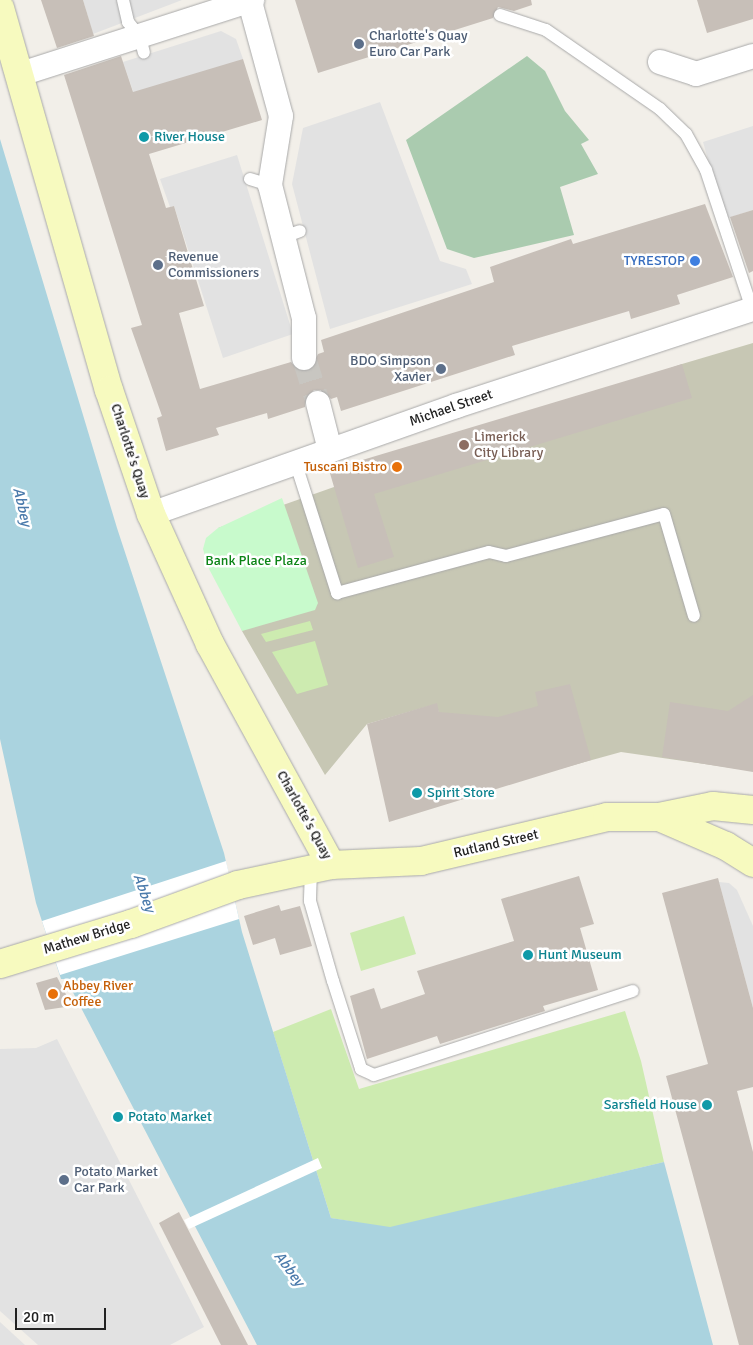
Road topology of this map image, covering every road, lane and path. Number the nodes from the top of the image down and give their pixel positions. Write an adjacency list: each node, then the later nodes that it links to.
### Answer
1 (123, 0): 6 (lane)
2 (251, 1): 3 (street); 11 (street)
3 (221, 5): 6 (street)
4 (0, 8): 9 (main road, Charlotte's Quay)
5 (500, 15): 10 (lane)
6 (142, 45): 9 (street)
7 (753, 56): 8 (street)
8 (660, 62)
9 (21, 74): 15 (main road, Charlotte's Quay)
10 (753, 309): 13 (street, Michael Street)
11 (304, 358)
12 (318, 403): 13 (street)
13 (330, 450): 14 (street, Michael Street)
14 (295, 461): 15 (street, Michael Street); 16 (lane)
15 (151, 514): 20 (main road, Charlotte's Quay)
16 (694, 616)
17 (753, 810): 18 (main road)
18 (659, 817): 19 (main road); 20 (main road, Rutland Street)
19 (753, 863)
20 (321, 868): 21 (main road, Rutland Street); 23 (lane)
21 (238, 885): 22 (main road, Mathew Bridge)
22 (10, 961)
23 (633, 991)

